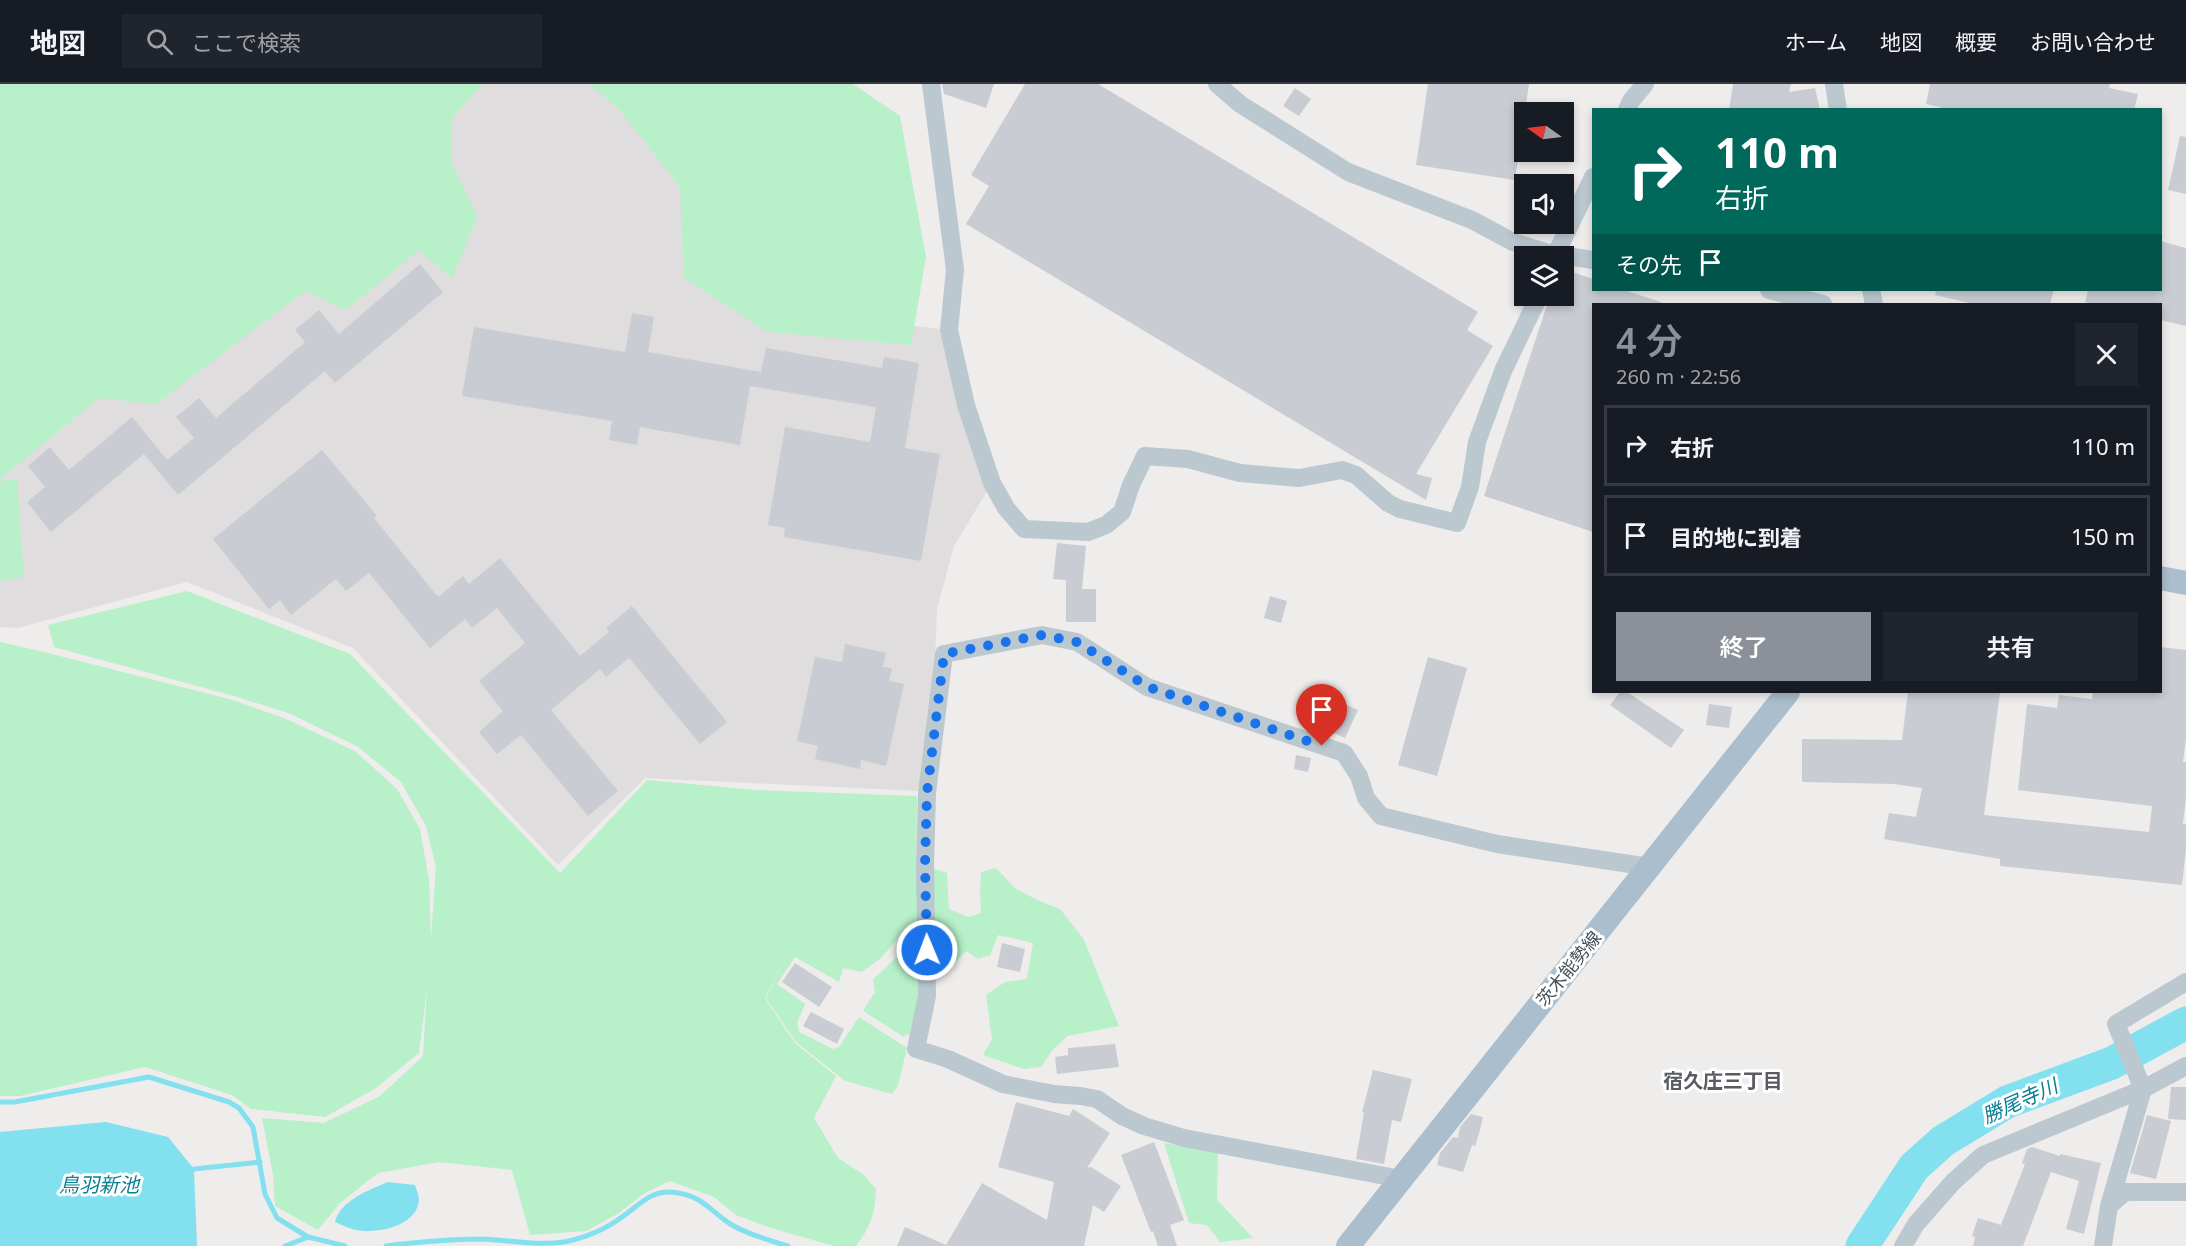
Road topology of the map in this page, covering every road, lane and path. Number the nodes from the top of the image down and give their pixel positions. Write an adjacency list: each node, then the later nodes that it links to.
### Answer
1 (931, 84): 14 (street)
2 (1217, 84): 8 (street)
3 (1645, 84): 5 (street)
4 (1834, 84): 6 (street)
5 (1628, 108)
6 (1838, 108)
7 (1592, 179): 9 (street)
8 (1526, 246)
9 (1564, 246)
10 (1574, 258): 11 (street)
11 (1592, 260)
12 (1773, 291): 13 (street)
13 (1819, 303)
14 (1534, 306)
15 (2162, 579): 16 (main road)
16 (2186, 583)
17 (1787, 693): 18 (main road, 茨木能勢線)
18 (1650, 867): 22 (main road, 茨木能勢線); 22 (street)
19 (2186, 982): 21 (street)
20 (2186, 1066): 21 (street)
21 (2143, 1089): 24 (street); 26 (street)
22 (1401, 1179): 25 (main road, 茨木能勢線)
23 (2186, 1192): 24 (street)
24 (2109, 1206): 27 (street)
25 (1348, 1246)
26 (1903, 1246)
27 (2103, 1246)

